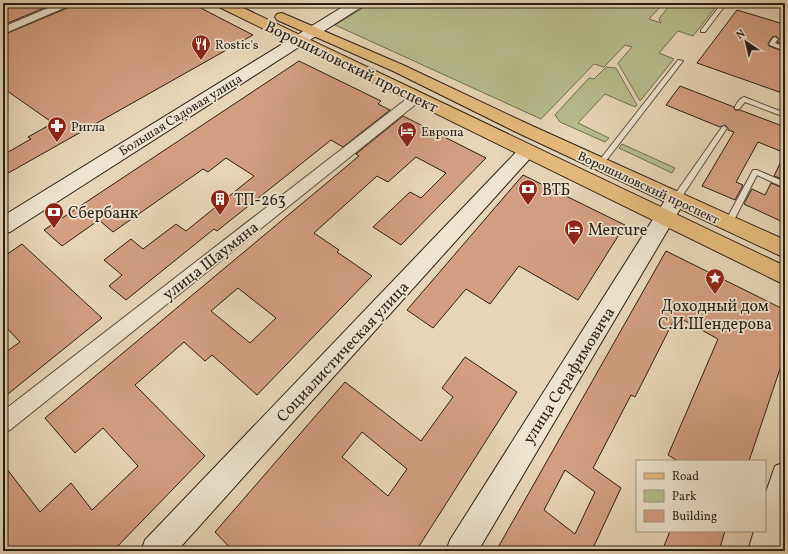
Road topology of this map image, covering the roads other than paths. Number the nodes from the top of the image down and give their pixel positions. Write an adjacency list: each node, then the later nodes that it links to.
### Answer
1 (68, 3): 7 (street)
2 (222, 3): 9 (main road, Ворошиловский проспект)
3 (342, 3): 9 (main road, Большая Садовая улица)
4 (358, 3): 9 (main road, Большая Садовая улица)
5 (725, 3): 8 (lane)
6 (272, 12): 9 (main road, Ворошиловский проспект)
7 (3, 31)
8 (703, 31)
9 (301, 33): 13 (main road, Ворошиловский проспект); 18 (main road, Ворошиловский проспект); 21 (main road, Большая Садовая улица); 23 (main road, Большая Садовая улица)
10 (775, 38): 11 (lane)
11 (785, 48)
12 (680, 61): 18 (lane)
13 (417, 97): 17 (main road, Ворошиловский проспект); 26 (street, улица Шаумяна)
14 (737, 108): 15 (lane)
15 (785, 115)
16 (724, 128): 20 (lane)
17 (527, 151): 20 (main road, Ворошиловский проспект); 28 (main road, Социалистическая улица)
18 (600, 164): 20 (main road, Ворошиловский проспект)
19 (785, 185): 22 (lane)
20 (670, 209): 22 (main road, Ворошиловский проспект); 25 (main road, Ворошиловский проспект); 29 (main road, улица Серафимовича)
21 (3, 211)
22 (728, 224): 24 (main road, Ворошиловский проспект)
23 (3, 226)
24 (785, 250)
25 (785, 276)
26 (3, 423)
27 (785, 476): 30 (main road)
28 (156, 551)
29 (460, 551)
30 (762, 551)

